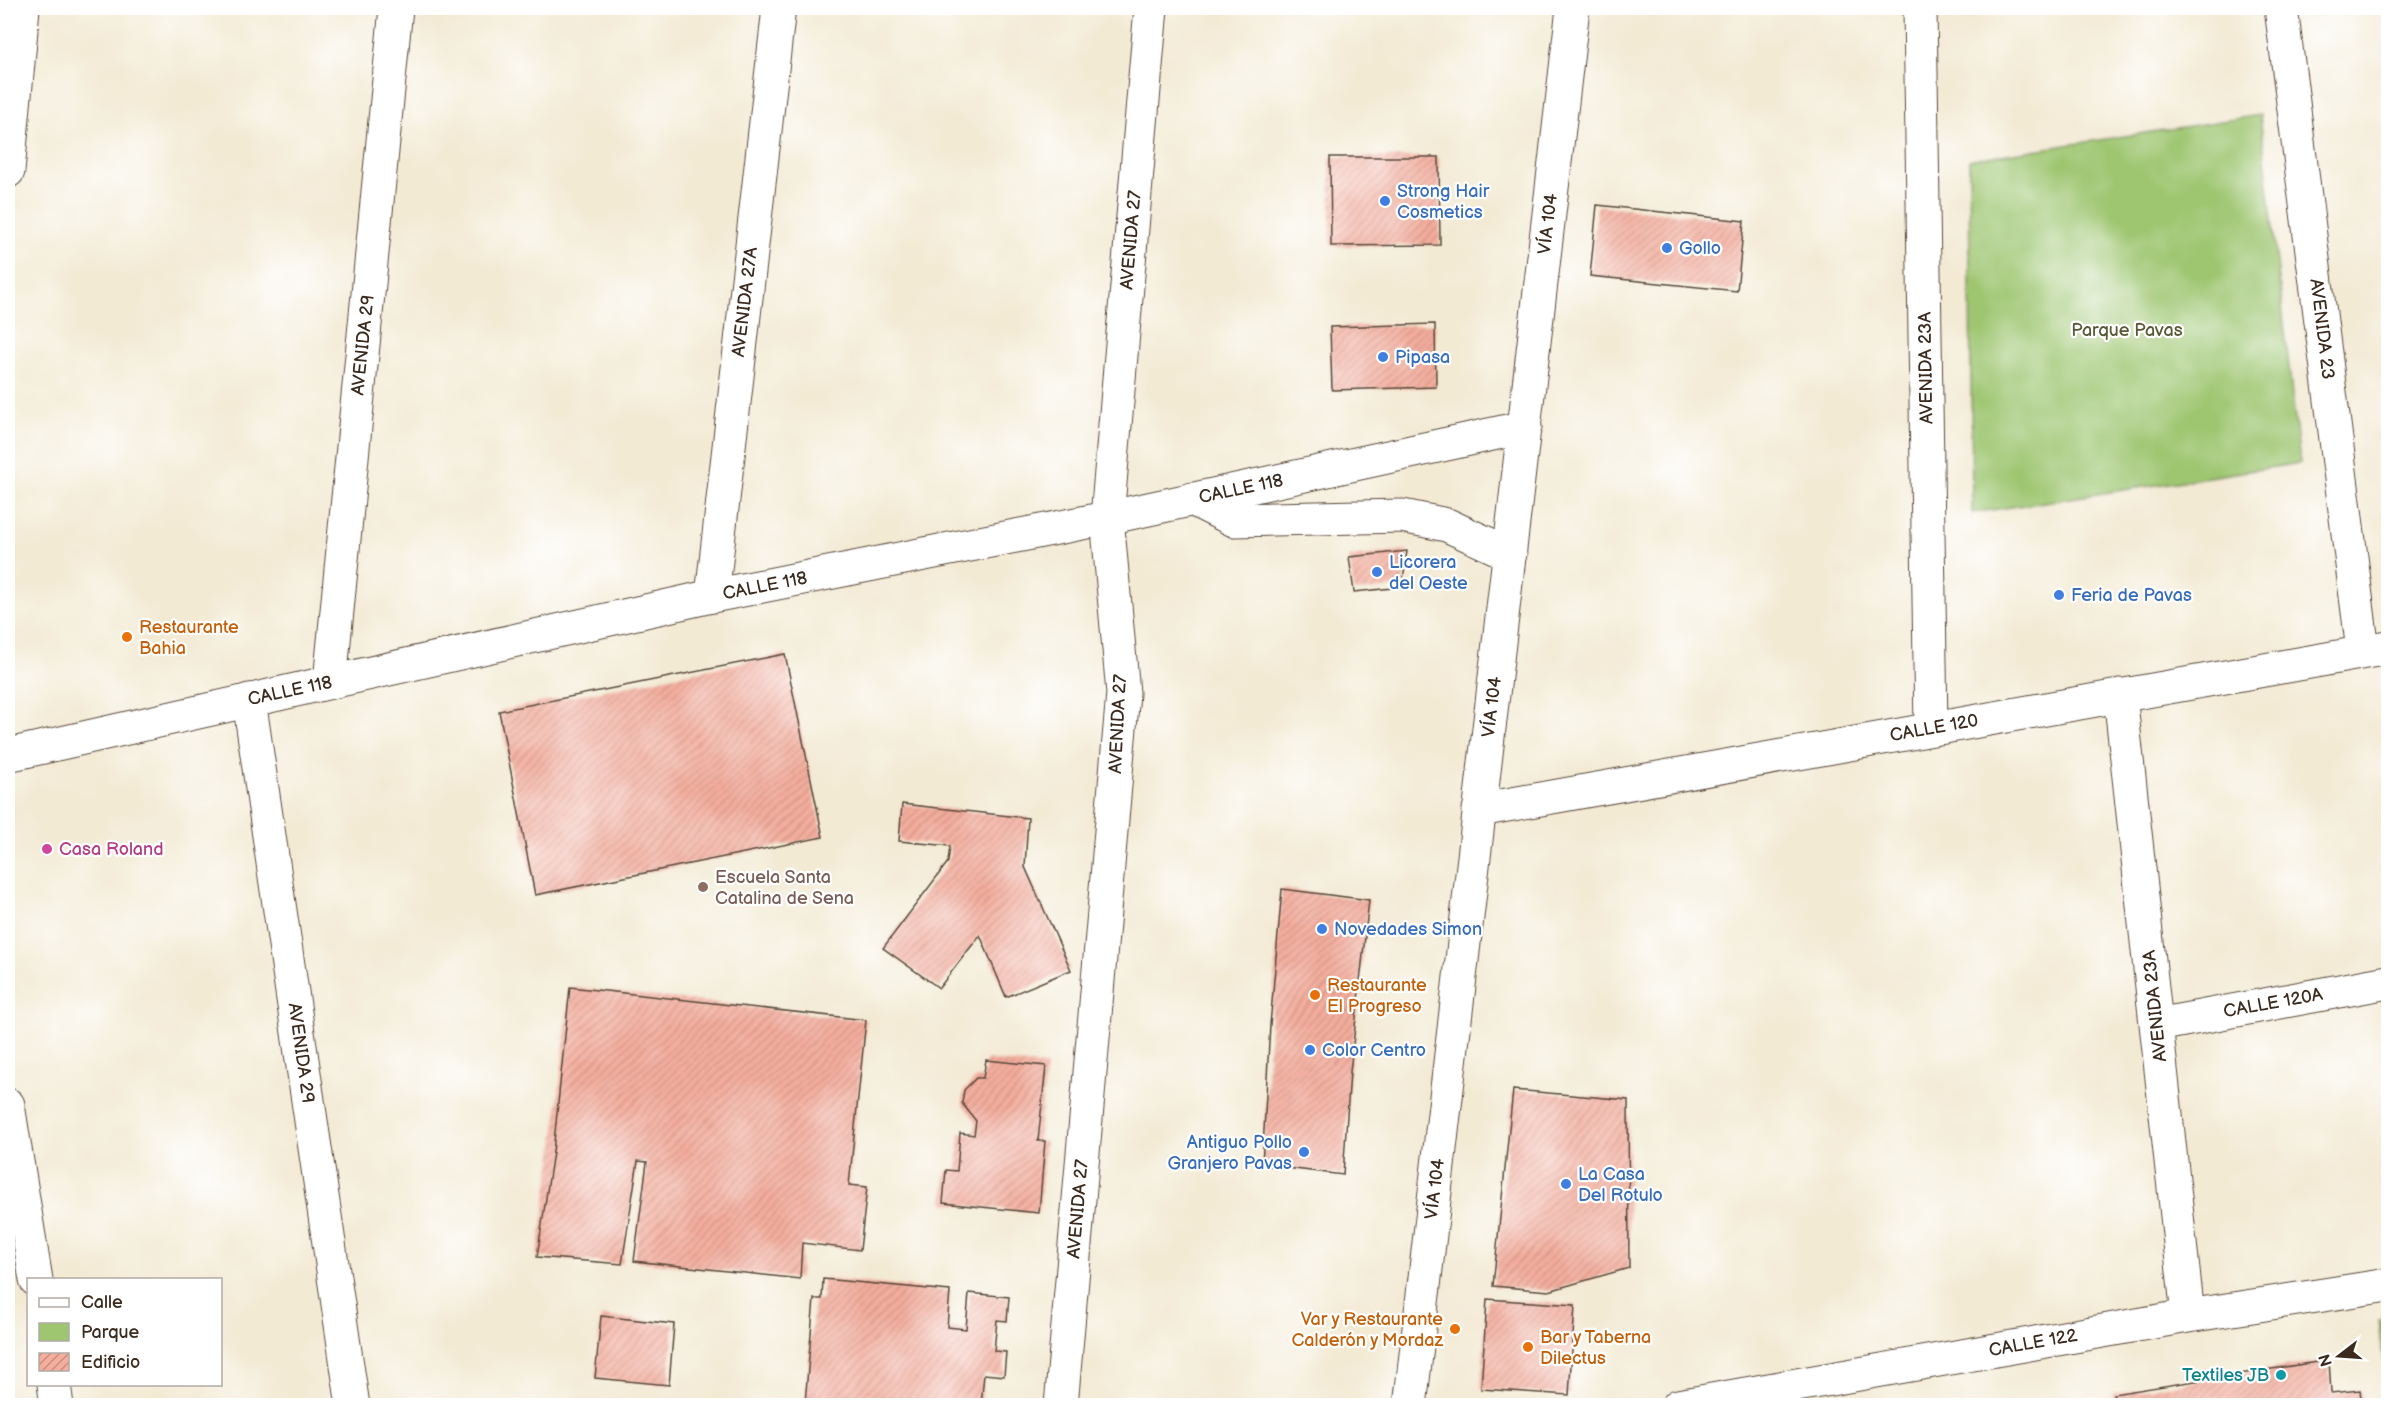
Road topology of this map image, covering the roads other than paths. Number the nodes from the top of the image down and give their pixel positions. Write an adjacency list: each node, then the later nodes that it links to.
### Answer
1 (23, 8): 8 (street)
2 (396, 8): 15 (street, AVENIDA 29)
3 (779, 8): 13 (street, AVENIDA 27A)
4 (1151, 8): 11 (street, AVENIDA 27)
5 (1574, 8): 9 (street, VÍA 104)
6 (1920, 8): 18 (street, AVENIDA 23A)
7 (2281, 8): 14 (street, AVENIDA 23)
8 (8, 171)
9 (1525, 428): 10 (street, CALLE 118); 12 (street, VÍA 104)
10 (1192, 499): 11 (street, CALLE 118); 12 (street)
11 (1107, 518): 13 (street, CALLE 118); 30 (street, AVENIDA 27)
12 (1510, 554): 20 (street, VÍA 104)
13 (712, 596): 15 (street, CALLE 118)
14 (2376, 650): 16 (street, CALLE 120)
15 (330, 682): 17 (street, CALLE 118)
16 (2120, 695): 18 (street, CALLE 120); 22 (street, AVENIDA 23A)
17 (249, 700): 19 (street, CALLE 118); 29 (street, AVENIDA 29)
18 (1931, 729): 20 (street, CALLE 120)
19 (8, 754)
20 (1479, 810): 31 (street, VÍA 104)
21 (2388, 982): 22 (street, CALLE 120A)
22 (2157, 1025): 26 (street, AVENIDA 23A)
23 (8, 1105): 24 (street)
24 (36, 1278)
25 (2388, 1285): 26 (street, CALLE 122)
26 (2188, 1316): 32 (street, CALLE 122)
27 (54, 1386): 28 (street)
28 (57, 1406)
29 (353, 1406)
30 (1061, 1406)
31 (1410, 1406)
32 (1678, 1406)

